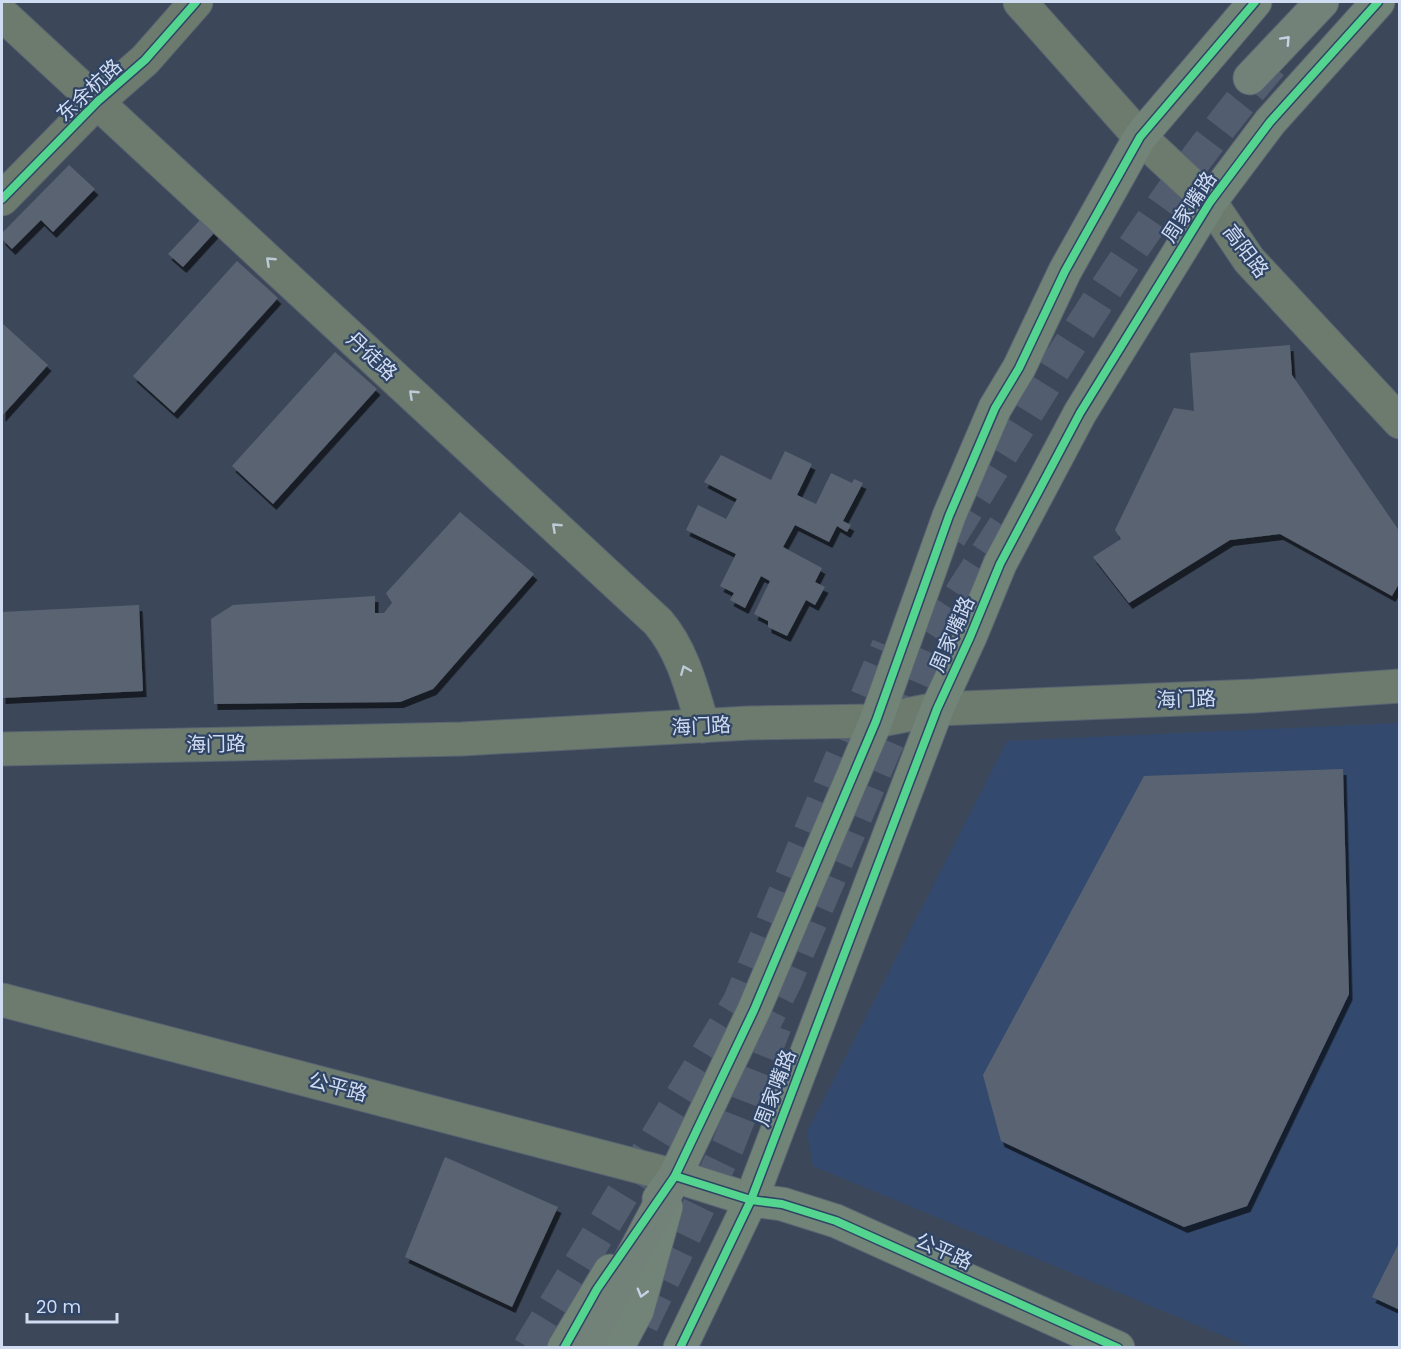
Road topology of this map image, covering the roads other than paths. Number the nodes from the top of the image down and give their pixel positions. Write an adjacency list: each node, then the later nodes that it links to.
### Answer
1 (196, 2): 8 (street, 东余杭路)
2 (1020, 2): 9 (street, 高阳路)
3 (1255, 2): 9 (main road, 周家嘴路)
4 (1322, 2): 7 (highway, one-way to 4)
5 (1378, 2): 11 (main road, 周家嘴路)
6 (2, 14): 8 (street, 丹徒路)
7 (1250, 78)
8 (98, 101): 10 (street, 东余杭路); 16 (street, 丹徒路, one-way to 8)
9 (1140, 137): 11 (street, 高阳路); 15 (main road, 周家嘴路)
10 (2, 200)
11 (1210, 202): 12 (street, 高阳路); 14 (main road, 周家嘴路)
12 (1400, 422)
13 (1400, 687): 14 (street, 海门路)
14 (937, 709): 15 (street, 海门路); 20 (main road, 周家嘴路)
15 (876, 721): 16 (street, 海门路); 19 (main road, 周家嘴路)
16 (703, 726): 17 (street, 海门路)
17 (2, 749)
18 (2, 1000): 19 (street, 公平路)
19 (675, 1176): 20 (main road, 公平路); 21 (main road, 周家嘴路); 22 (highway); 23 (main road, one-way to 23)
20 (751, 1200): 24 (main road, 周家嘴路); 25 (main road, 公平路)
21 (564, 1347)
22 (584, 1347)
23 (617, 1347)
24 (680, 1347)
25 (1118, 1347)

